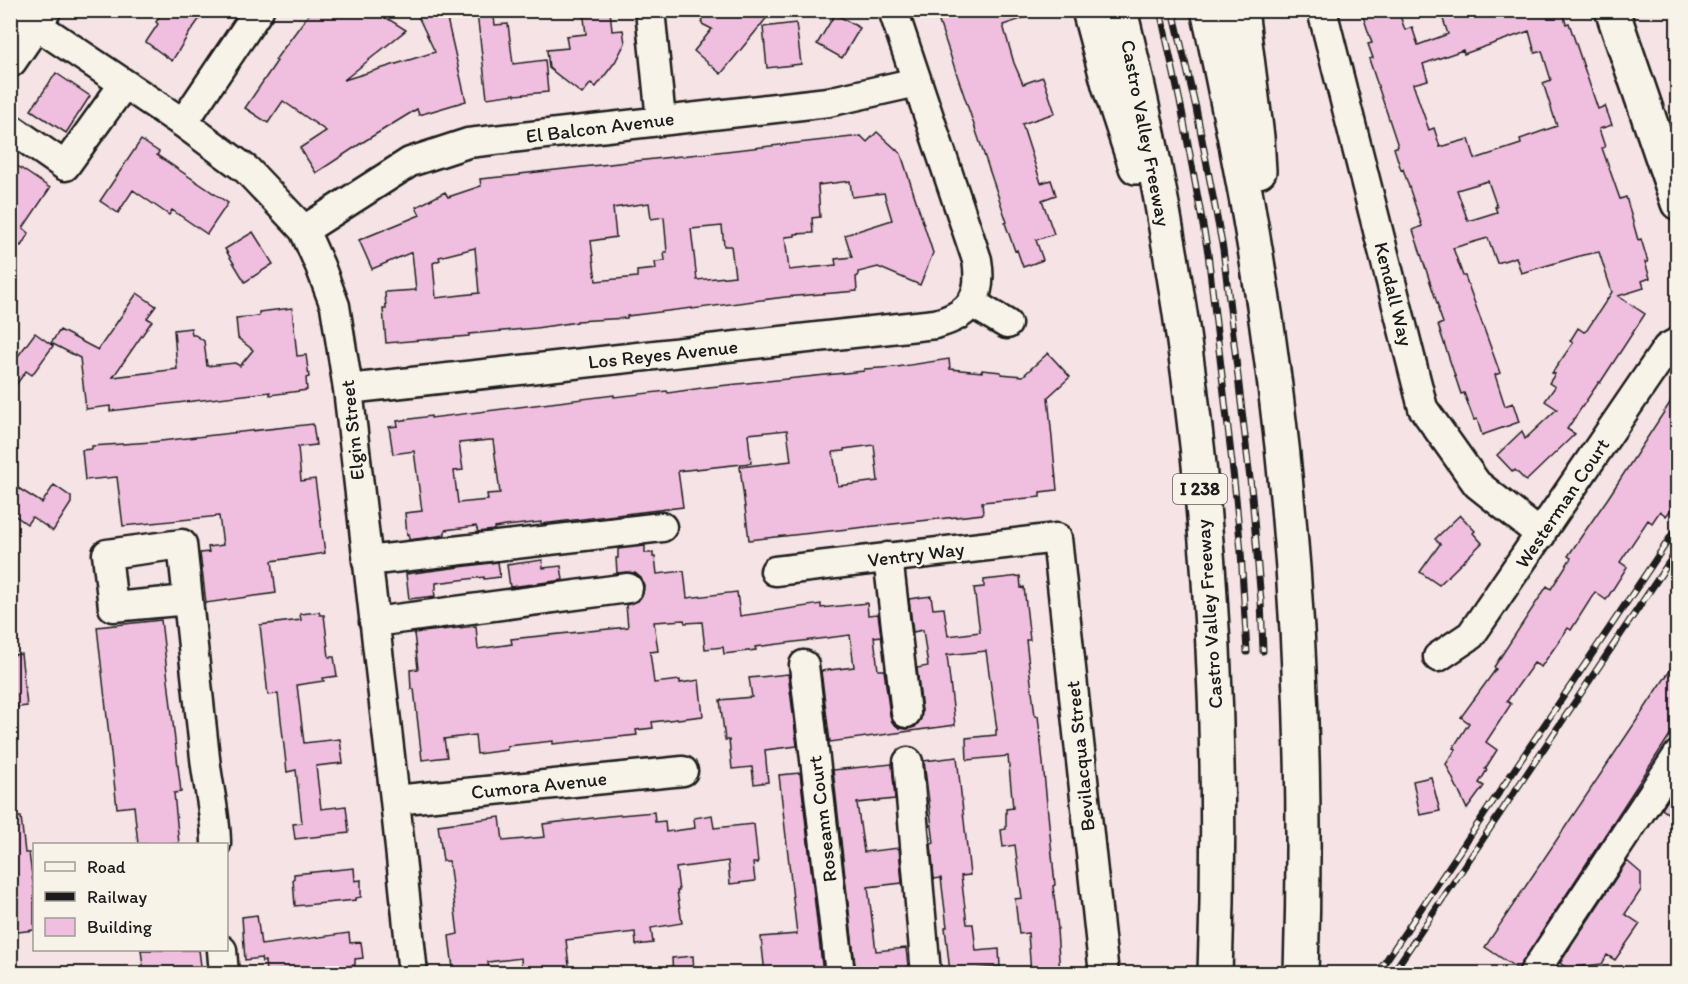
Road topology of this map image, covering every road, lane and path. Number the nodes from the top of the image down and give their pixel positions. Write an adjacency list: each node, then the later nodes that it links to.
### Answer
1 (259, 10): 15 (street)
2 (650, 10): 14 (street)
3 (893, 10): 12 (street)
4 (1089, 10): 20 (main road)
5 (1120, 10): 20 (main road, Castro Valley Freeway / I 238)
6 (1208, 10): 19 (main road)
7 (1241, 10): 19 (main road)
8 (1322, 10): 26 (street, Kendall Way)
9 (1612, 10): 17 (main road)
10 (33, 15): 11 (main road); 13 (street, Elgin Street)
11 (10, 60)
12 (917, 82): 14 (street, El Balcon Avenue); 21 (street)
13 (124, 84): 15 (street, Elgin Street); 16 (street)
14 (661, 120): 18 (street, El Balcon Avenue)
15 (183, 123): 18 (street, Elgin Street)
16 (10, 128)
17 (1677, 203)
18 (303, 230): 24 (street, Elgin Street)
19 (1259, 275): 50 (main road)
20 (1175, 289): 49 (main road, Castro Valley Freeway / I 238)
21 (972, 303): 22 (street); 24 (street, Los Reyes Avenue)
22 (1007, 324)
23 (1677, 342): 26 (street, Westerman Court)
24 (348, 389): 29 (street, Elgin Street)
25 (663, 527): 29 (street)
26 (1541, 535): 35 (street, Westerman Court)
27 (1057, 538): 28 (street, Ventry Way); 48 (street, Bevilacqua Street)
28 (888, 558): 30 (street, Ventry Way); 37 (street)
29 (367, 561): 34 (street, Elgin Street)
30 (775, 571)
31 (628, 588): 34 (street)
32 (188, 600): 42 (street)
33 (591, 610): 34 (street)
34 (374, 628): 41 (street, Elgin Street)
35 (1438, 657)
36 (804, 665): 46 (street, Roseann Court)
37 (906, 714)
38 (1677, 755): 51 (street)
39 (908, 762): 47 (street)
40 (683, 771): 41 (street, Cumora Avenue)
41 (395, 800): 45 (street, Elgin Street)
42 (216, 843)
43 (222, 951): 44 (street)
44 (224, 974)
45 (413, 974)
46 (840, 974)
47 (926, 974)
48 (1104, 974)
49 (1215, 974)
50 (1301, 974)
51 (1533, 974)

